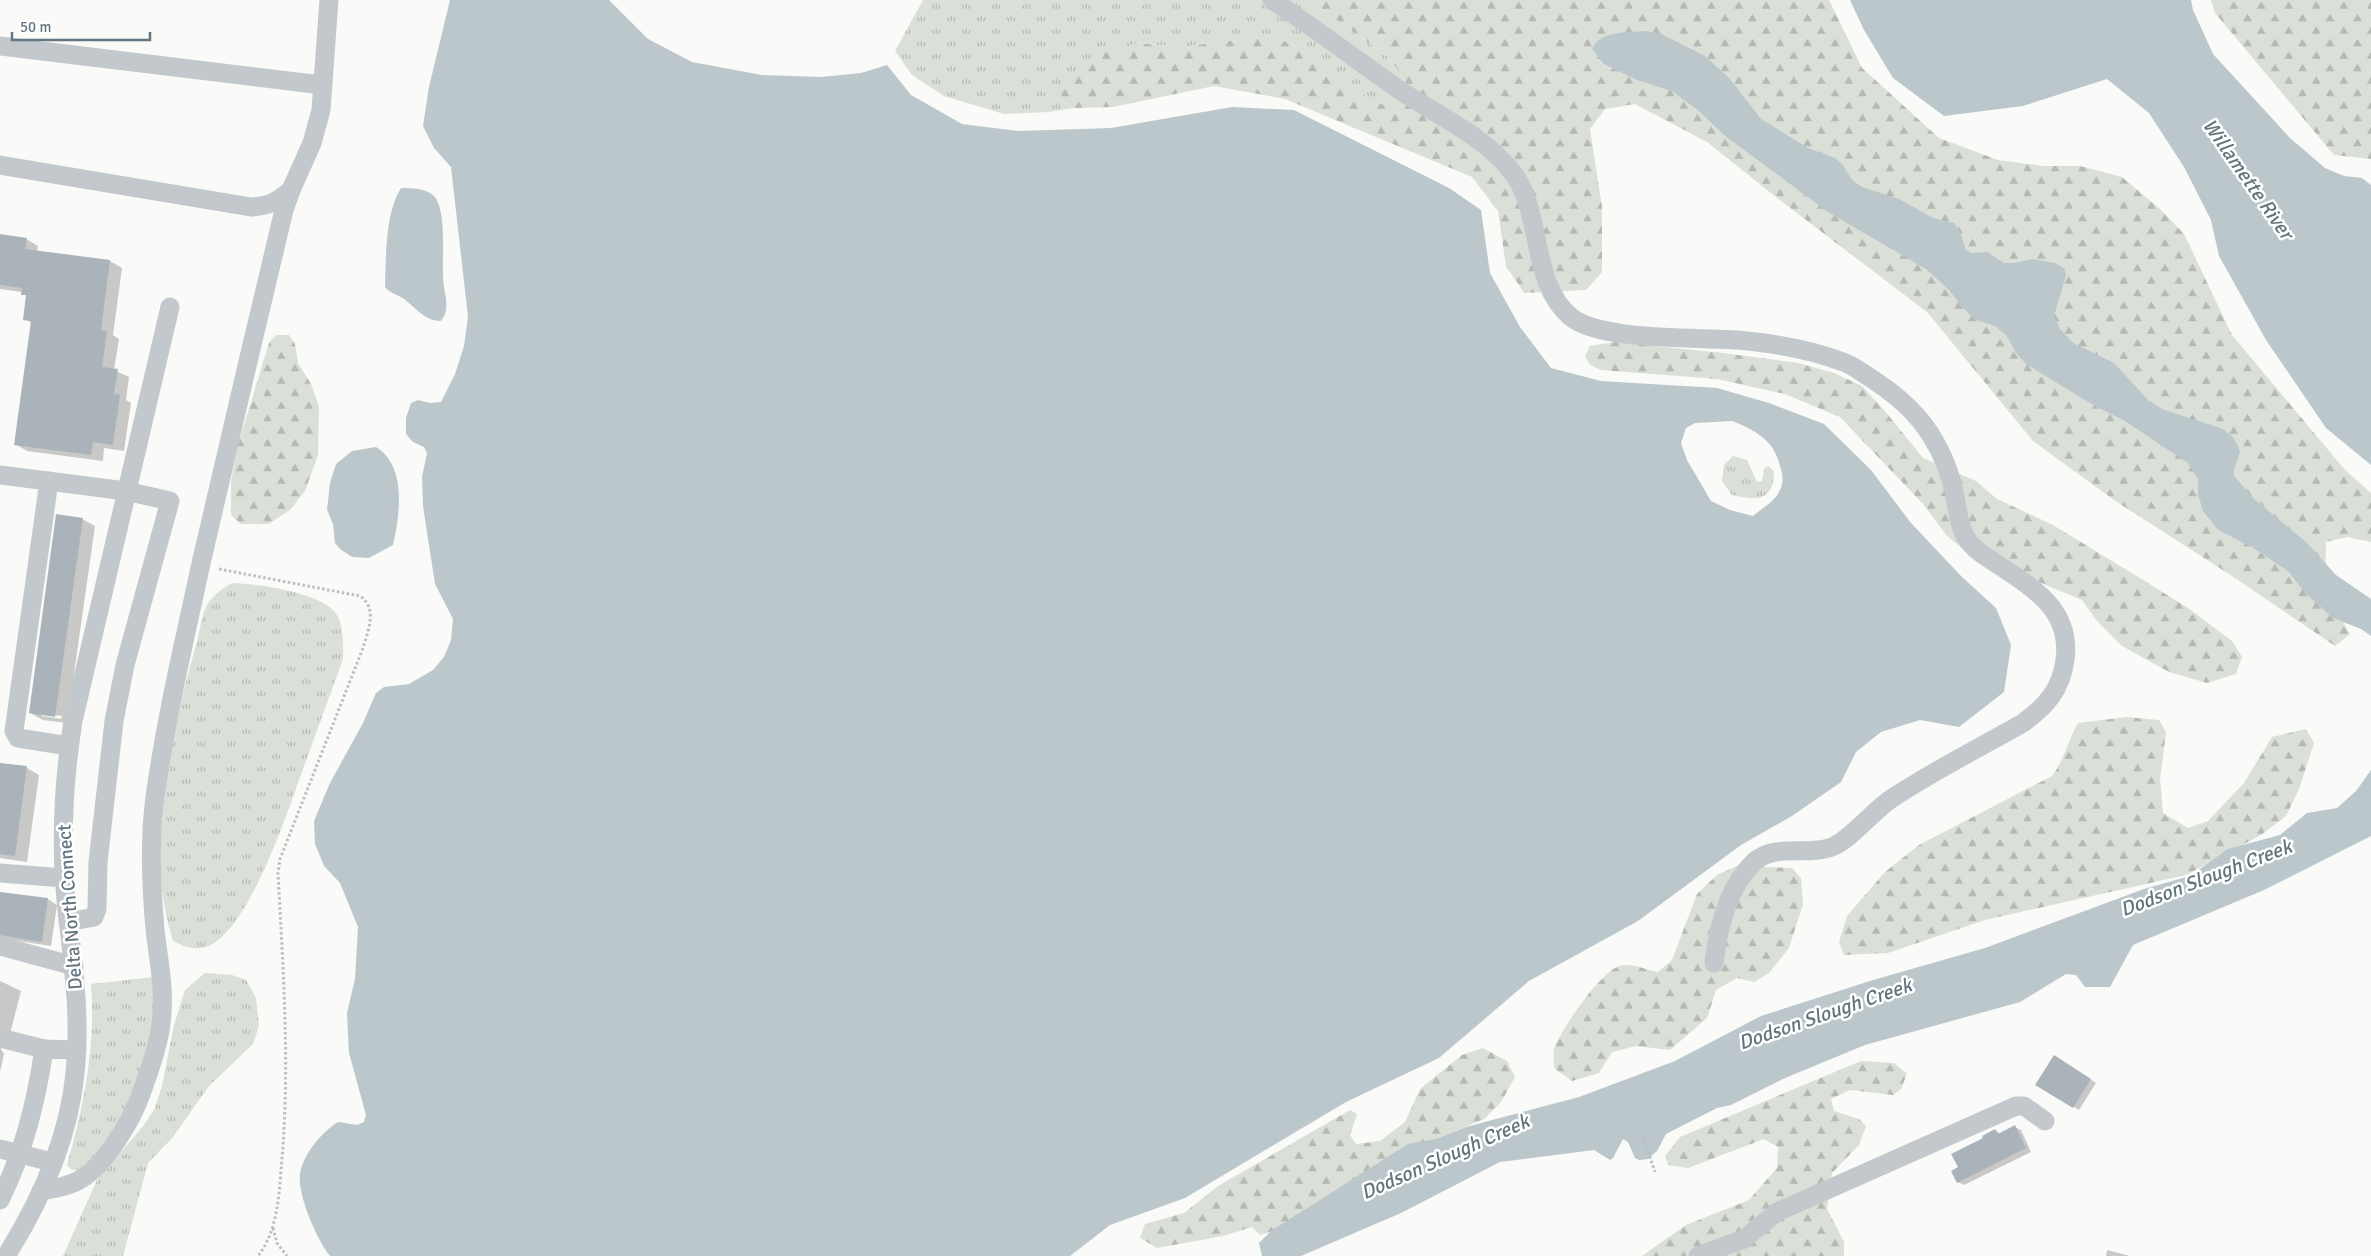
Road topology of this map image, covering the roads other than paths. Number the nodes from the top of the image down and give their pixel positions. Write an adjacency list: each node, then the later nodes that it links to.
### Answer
1 (329, 0): 4 (street)
2 (1272, 0): 17 (street)
3 (0, 46): 4 (street)
4 (322, 85): 6 (street)
5 (0, 165): 6 (street)
6 (291, 190): 26 (street)
7 (170, 307): 10 (street, Delta North Connect)
8 (0, 475): 9 (street)
9 (49, 481): 10 (street); 11 (street)
10 (126, 491): 12 (street, Delta North Connect); 15 (street)
11 (9, 703): 12 (street)
12 (69, 746): 14 (street, Delta North Connect)
13 (0, 874): 14 (street)
14 (64, 878): 15 (street, Delta North Connect)
15 (68, 922): 18 (street, Delta North Connect)
16 (0, 946): 18 (street)
17 (1714, 963)
18 (74, 966): 21 (street, Delta North Connect)
19 (0, 1038): 20 (street)
20 (44, 1049): 21 (street); 24 (street)
21 (77, 1050): 25 (street, Delta North Connect)
22 (2045, 1121): 29 (street)
23 (0, 1149): 24 (street)
24 (20, 1154): 25 (street); 27 (street)
25 (52, 1162): 26 (street, Delta North Connect)
26 (41, 1191): 28 (street, Delta North Connect)
27 (0, 1200)
28 (6, 1256)
29 (1698, 1256)

